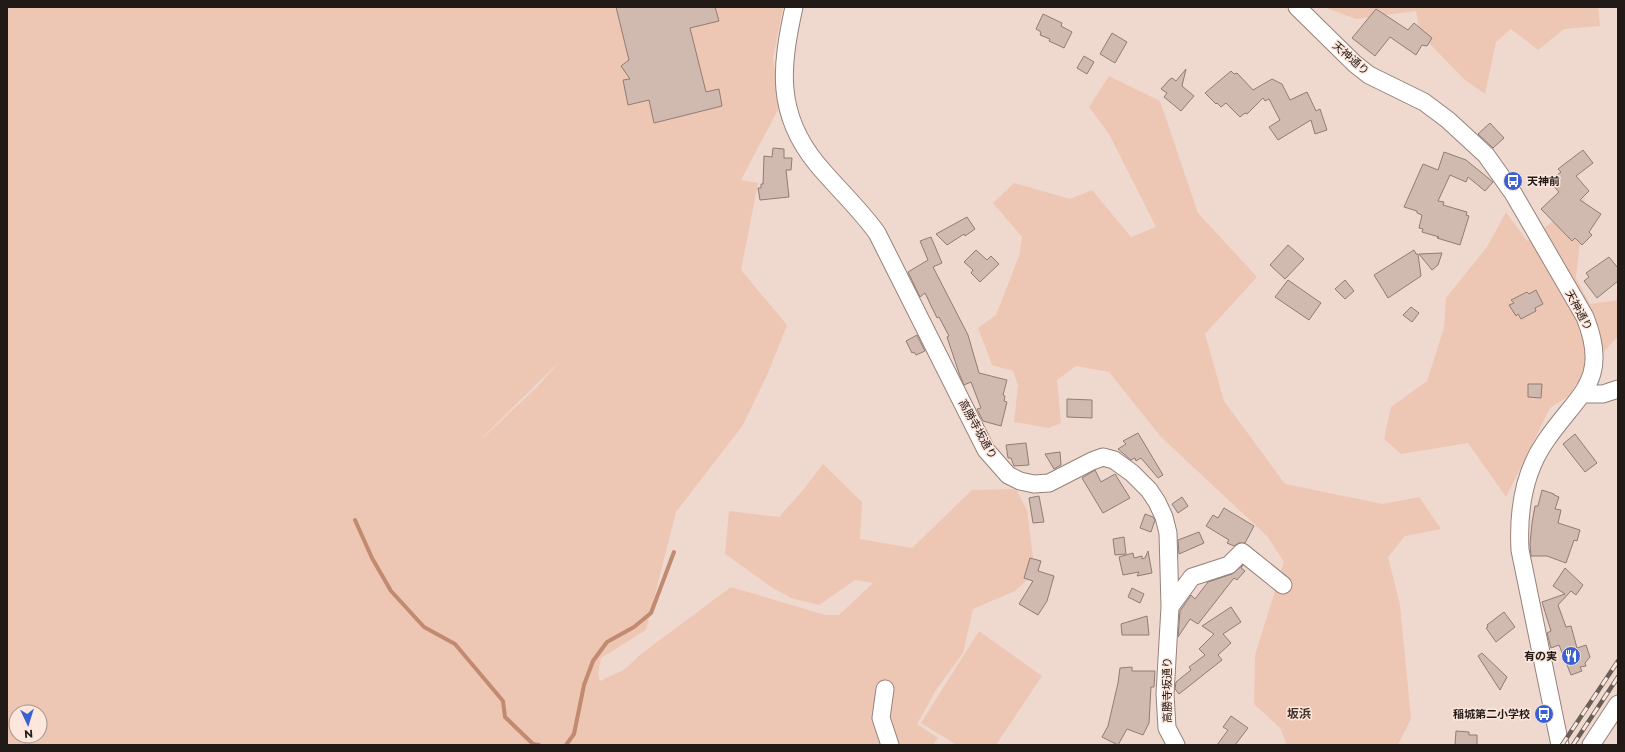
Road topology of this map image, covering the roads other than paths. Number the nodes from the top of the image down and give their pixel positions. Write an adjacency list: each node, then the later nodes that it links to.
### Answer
1 (794, 7): 6 (street, 高勝寺坂通り)
2 (1297, 7): 4 (street, 天神通り)
3 (1618, 389): 4 (street)
4 (1583, 394): 11 (street, 天神通り)
5 (1283, 585): 6 (street)
6 (1170, 607): 10 (street, 高勝寺坂通り)
7 (885, 689): 9 (street)
8 (1618, 704): 12 (street)
9 (890, 745)
10 (1176, 745)
11 (1560, 745)
12 (1591, 745)

